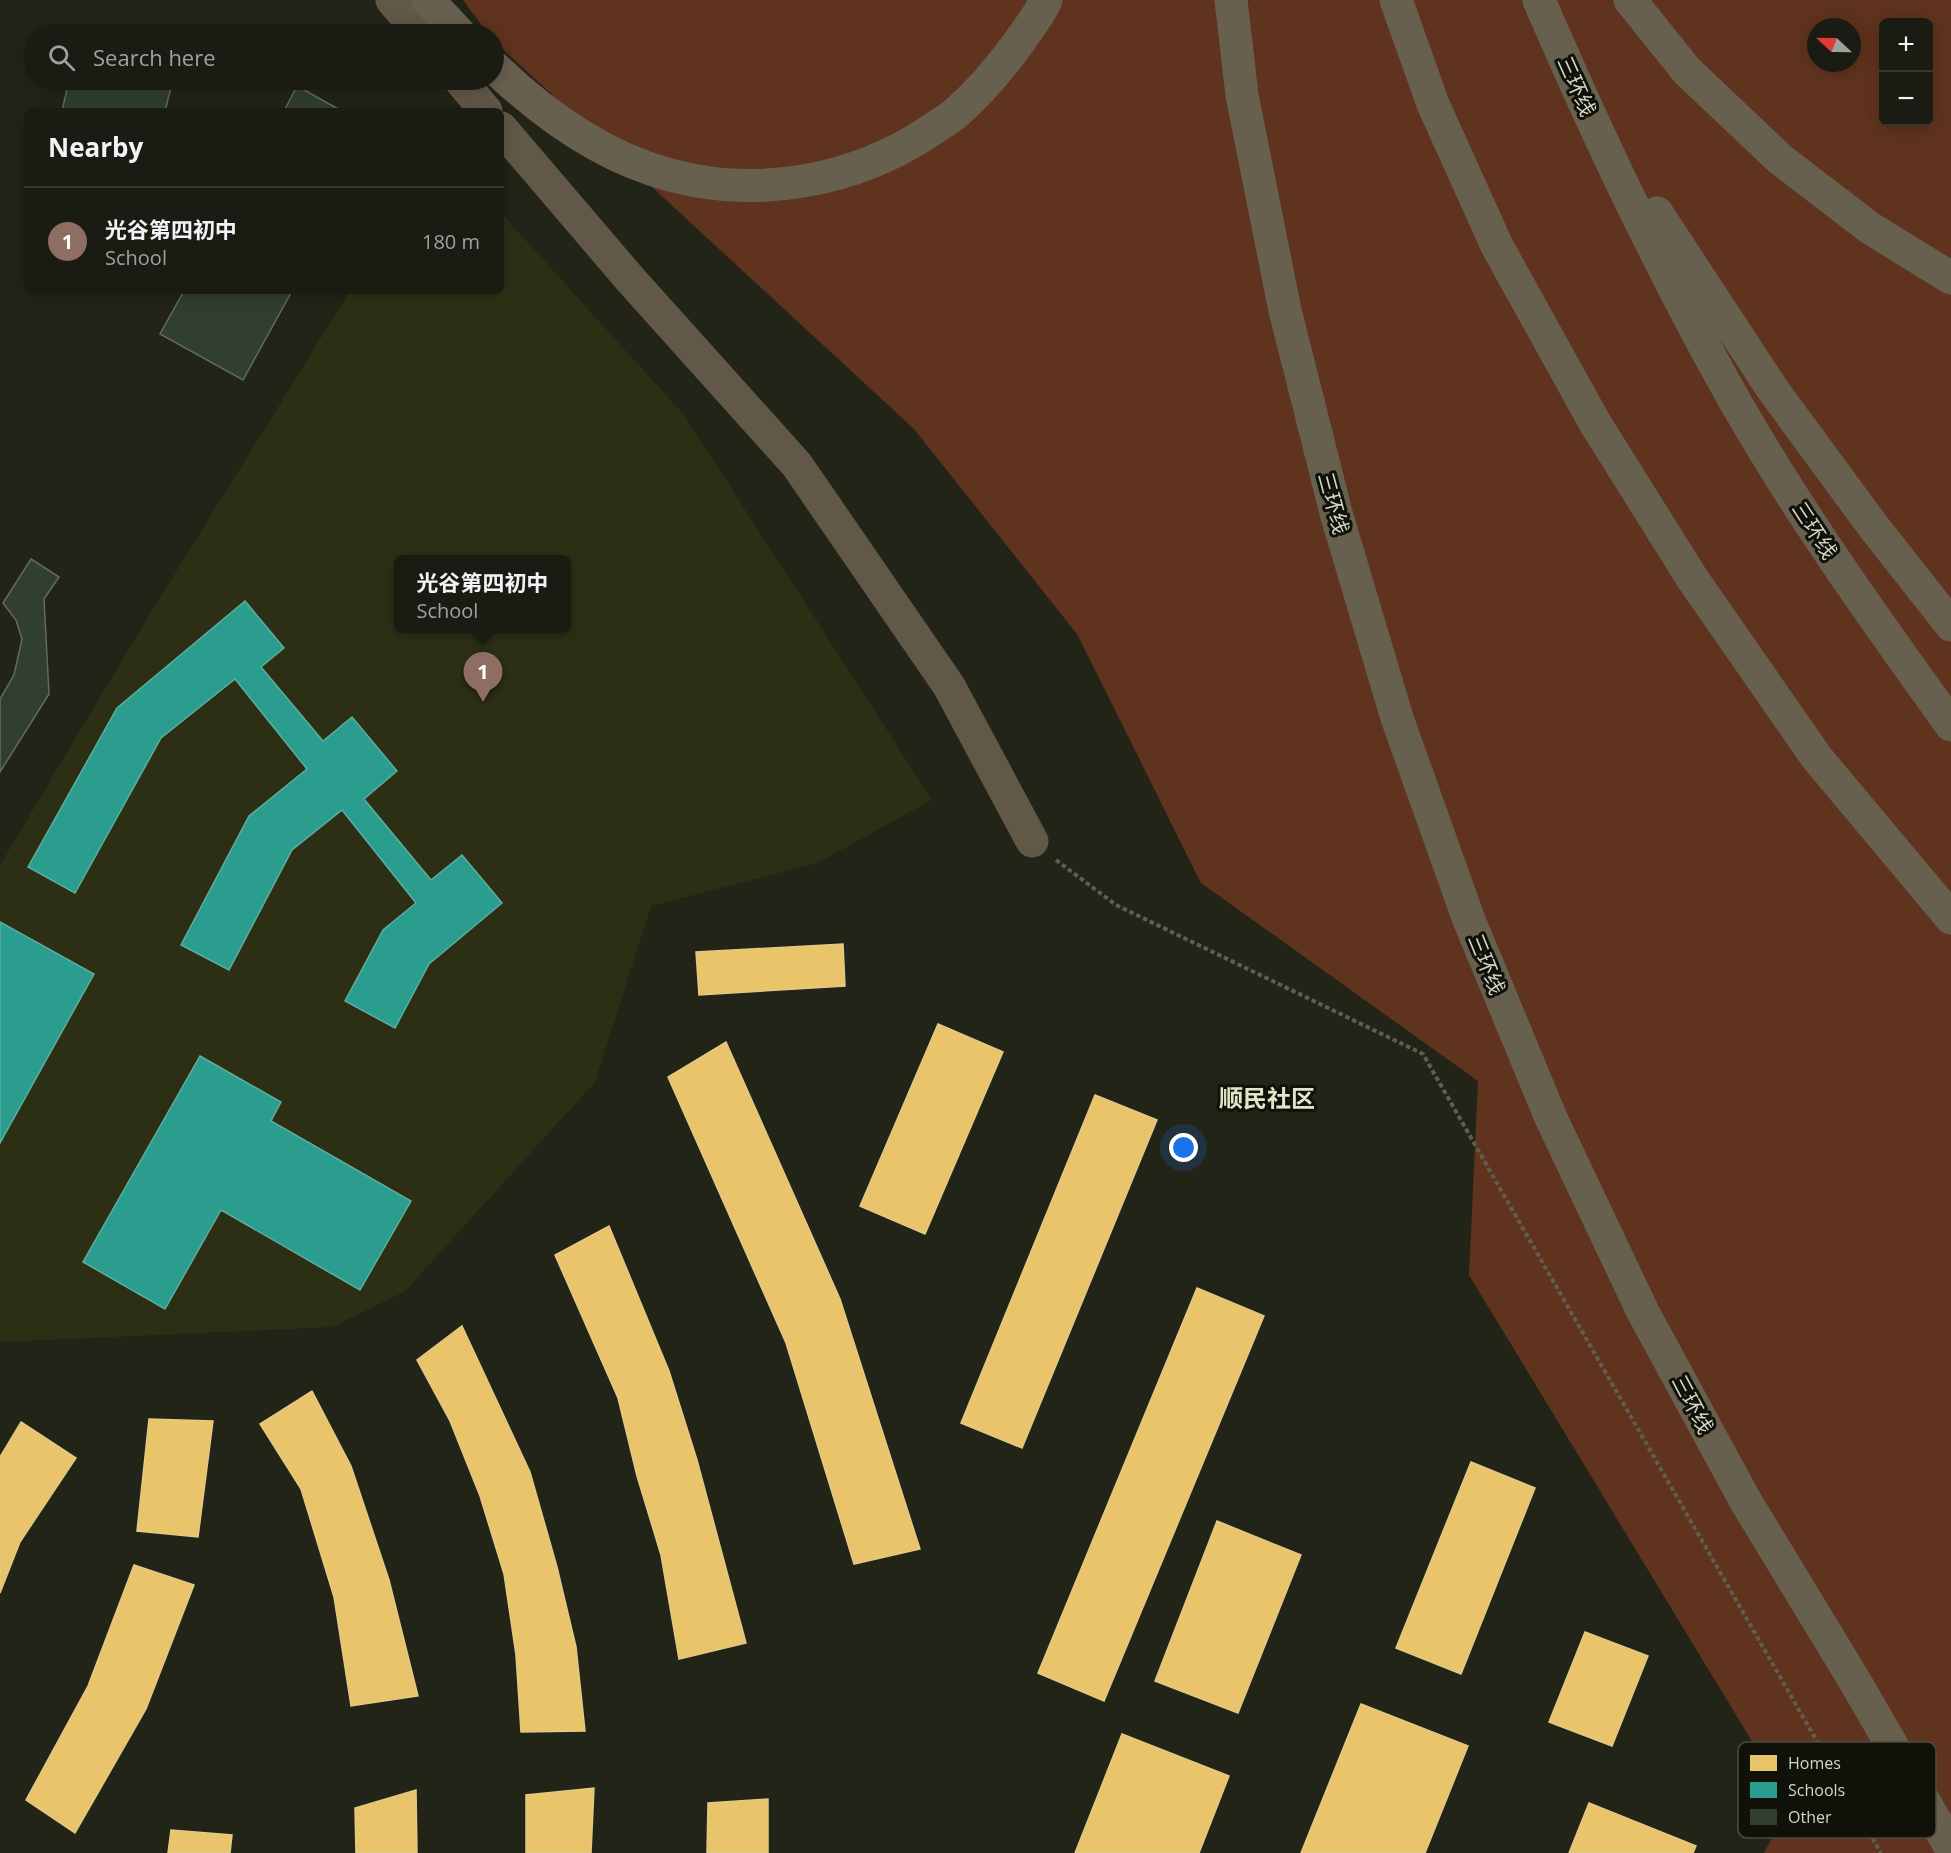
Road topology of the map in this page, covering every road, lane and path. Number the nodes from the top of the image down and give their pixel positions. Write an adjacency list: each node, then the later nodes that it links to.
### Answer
1 (392, 0): 8 (street)
2 (428, 0): 9 (highway)
3 (1046, 0): 11 (highway)
4 (1231, 0): 23 (highway, 三环线)
5 (1396, 0): 18 (highway)
6 (1539, 0): 10 (highway, 三环线)
7 (1630, 0): 15 (highway)
8 (412, 24)
9 (451, 24)
10 (1565, 60): 16 (highway); 17 (highway, 三环线)
11 (504, 76)
12 (468, 90): 13 (street)
13 (483, 108)
14 (504, 132): 19 (street)
15 (1951, 278)
16 (1951, 625)
17 (1951, 725)
18 (1817, 758): 20 (highway); 21 (highway)
19 (1032, 841): 22 (path)
20 (1951, 883)
21 (1951, 918)
22 (1817, 1742)
23 (1890, 1742)
24 (1936, 1822): 26 (highway, 三环线)
25 (1872, 1838): 27 (path)
26 (1951, 1848)
27 (1881, 1853)

